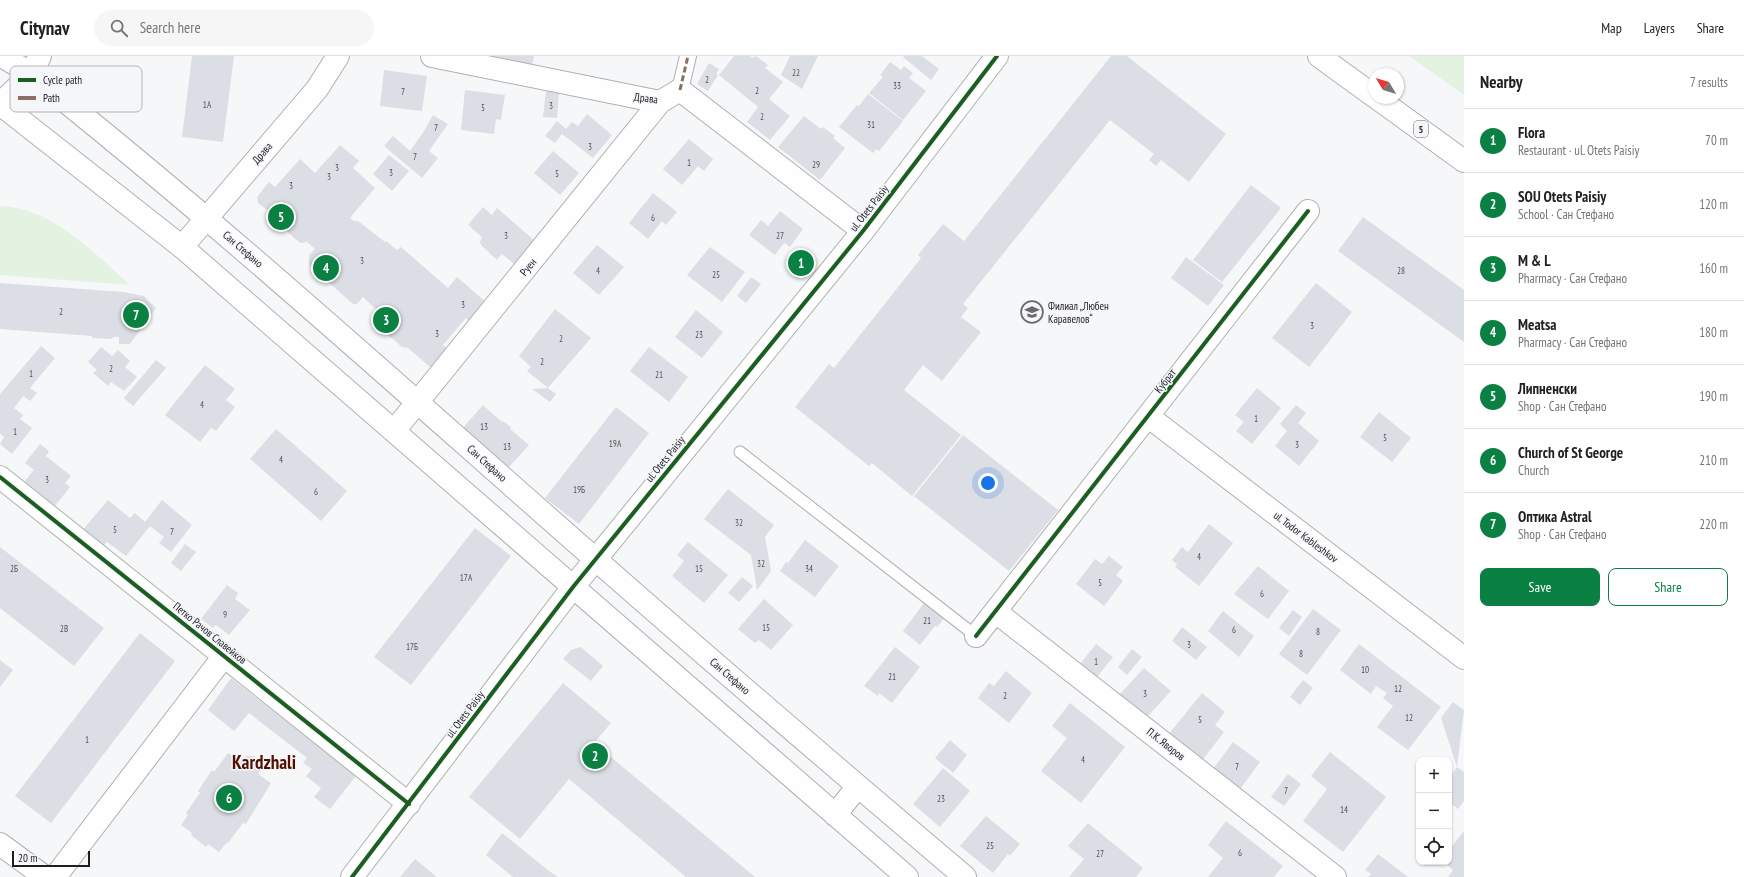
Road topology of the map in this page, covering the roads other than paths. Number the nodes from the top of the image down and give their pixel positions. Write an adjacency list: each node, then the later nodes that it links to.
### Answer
1 (2, 56): 7 (street, Сан Стефано)
2 (338, 56): 19 (street, Драва)
3 (432, 56): 11 (street, Драва)
4 (688, 56): 8 (street)
5 (997, 56): 20 (street, ul. Otets Paisiy)
6 (1319, 56): 9 (street)
7 (36, 65)
8 (680, 90): 11 (street, Драва); 20 (street)
9 (1368, 92)
10 (10, 93): 12 (street)
11 (660, 102): 22 (street, Руен)
12 (0, 104): 14 (street)
13 (1385, 104): 17 (street, 5)
14 (10, 112)
15 (10, 112): 21 (street)
16 (89, 112): 19 (street, Сан Стефано)
17 (1464, 161)
18 (1308, 211): 23 (street, Кубрат)
19 (206, 217): 21 (street, Драва); 22 (street, Сан Стефано)
20 (863, 231): 27 (street, ul. Otets Paisiy)
21 (182, 247): 24 (street)
22 (419, 403): 24 (street, Руен); 27 (street, Сан Стефано)
23 (1148, 417): 29 (street, Кубрат); 32 (street, ul. Todor Kableshkov)
24 (394, 431): 28 (street)
25 (740, 452): 30 (lane)
26 (0, 477): 31 (street, Петко Рачов Славейков)
27 (596, 559): 28 (street, ul. Otets Paisiy); 33 (street, Сан Стефано)
28 (573, 587): 34 (street, ul. Otets Paisiy); 35 (street)
29 (996, 612): 30 (street, Кубрат); 42 (street, П.К. Яворов)
30 (976, 636)
31 (224, 656): 34 (street, Петко Рачов Славейков); 38 (street)
32 (1464, 658)
33 (858, 786): 35 (street); 41 (street, Сан Стефано)
34 (408, 804): 39 (street, ul. Otets Paisiy)
35 (835, 815): 40 (street)
36 (1, 848): 37 (street)
37 (45, 877)
38 (55, 877)
39 (352, 877)
40 (907, 877)
41 (965, 877)
42 (1335, 877)

